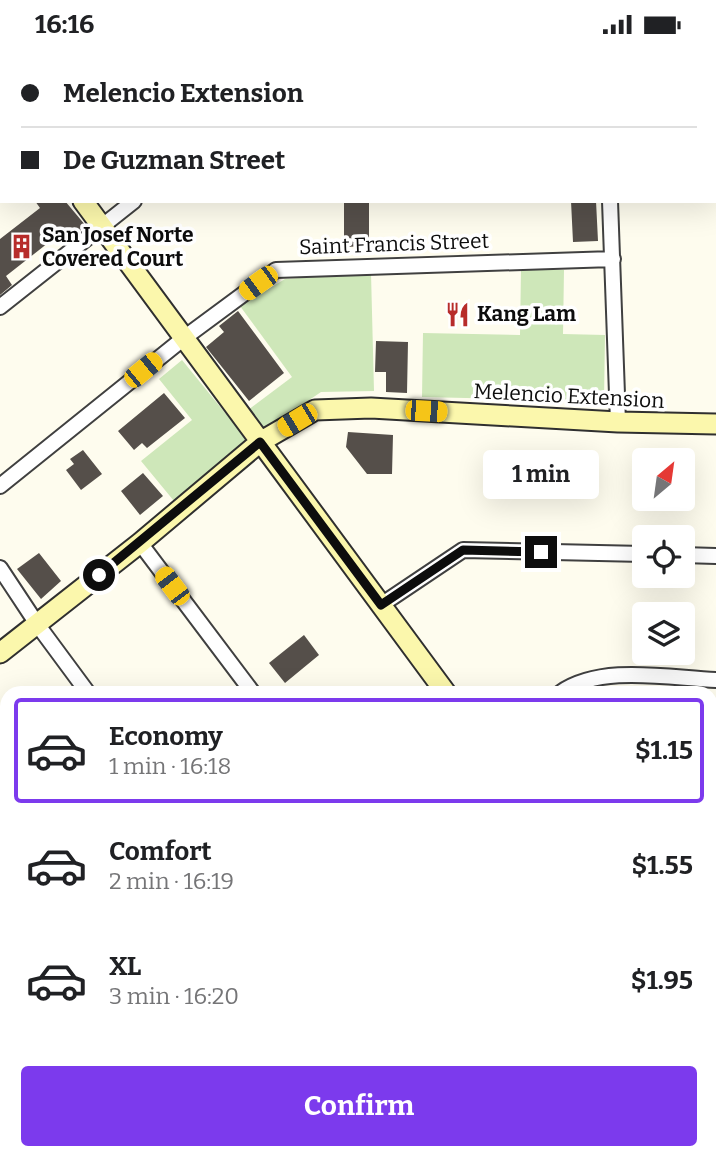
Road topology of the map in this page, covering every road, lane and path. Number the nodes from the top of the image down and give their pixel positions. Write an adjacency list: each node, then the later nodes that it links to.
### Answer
1 (84, 203): 4 (street)
2 (131, 203): 4 (street)
3 (610, 203): 5 (street)
4 (101, 226): 6 (street); 7 (street)
5 (613, 259): 7 (street, Saint Francis Street); 8 (street)
6 (0, 307)
7 (184, 338): 10 (street); 11 (street, Saint Francis Street)
8 (618, 422): 9 (street, Melencio Extension); 10 (street, Melencio Extension)
9 (716, 424)
10 (260, 442): 12 (street, Melencio Extension); 17 (street)
11 (0, 486)
12 (140, 543): 18 (street, Melencio Extension); 22 (street)
13 (632, 554): 17 (street)
14 (695, 555): 15 (street)
15 (716, 556)
16 (0, 568): 18 (street)
17 (381, 605): 23 (street)
18 (37, 624): 19 (street, Melencio Extension); 21 (street)
19 (0, 653)
20 (716, 680): 24 (street)
21 (83, 686)
22 (248, 686)
23 (441, 686)
24 (570, 686)

